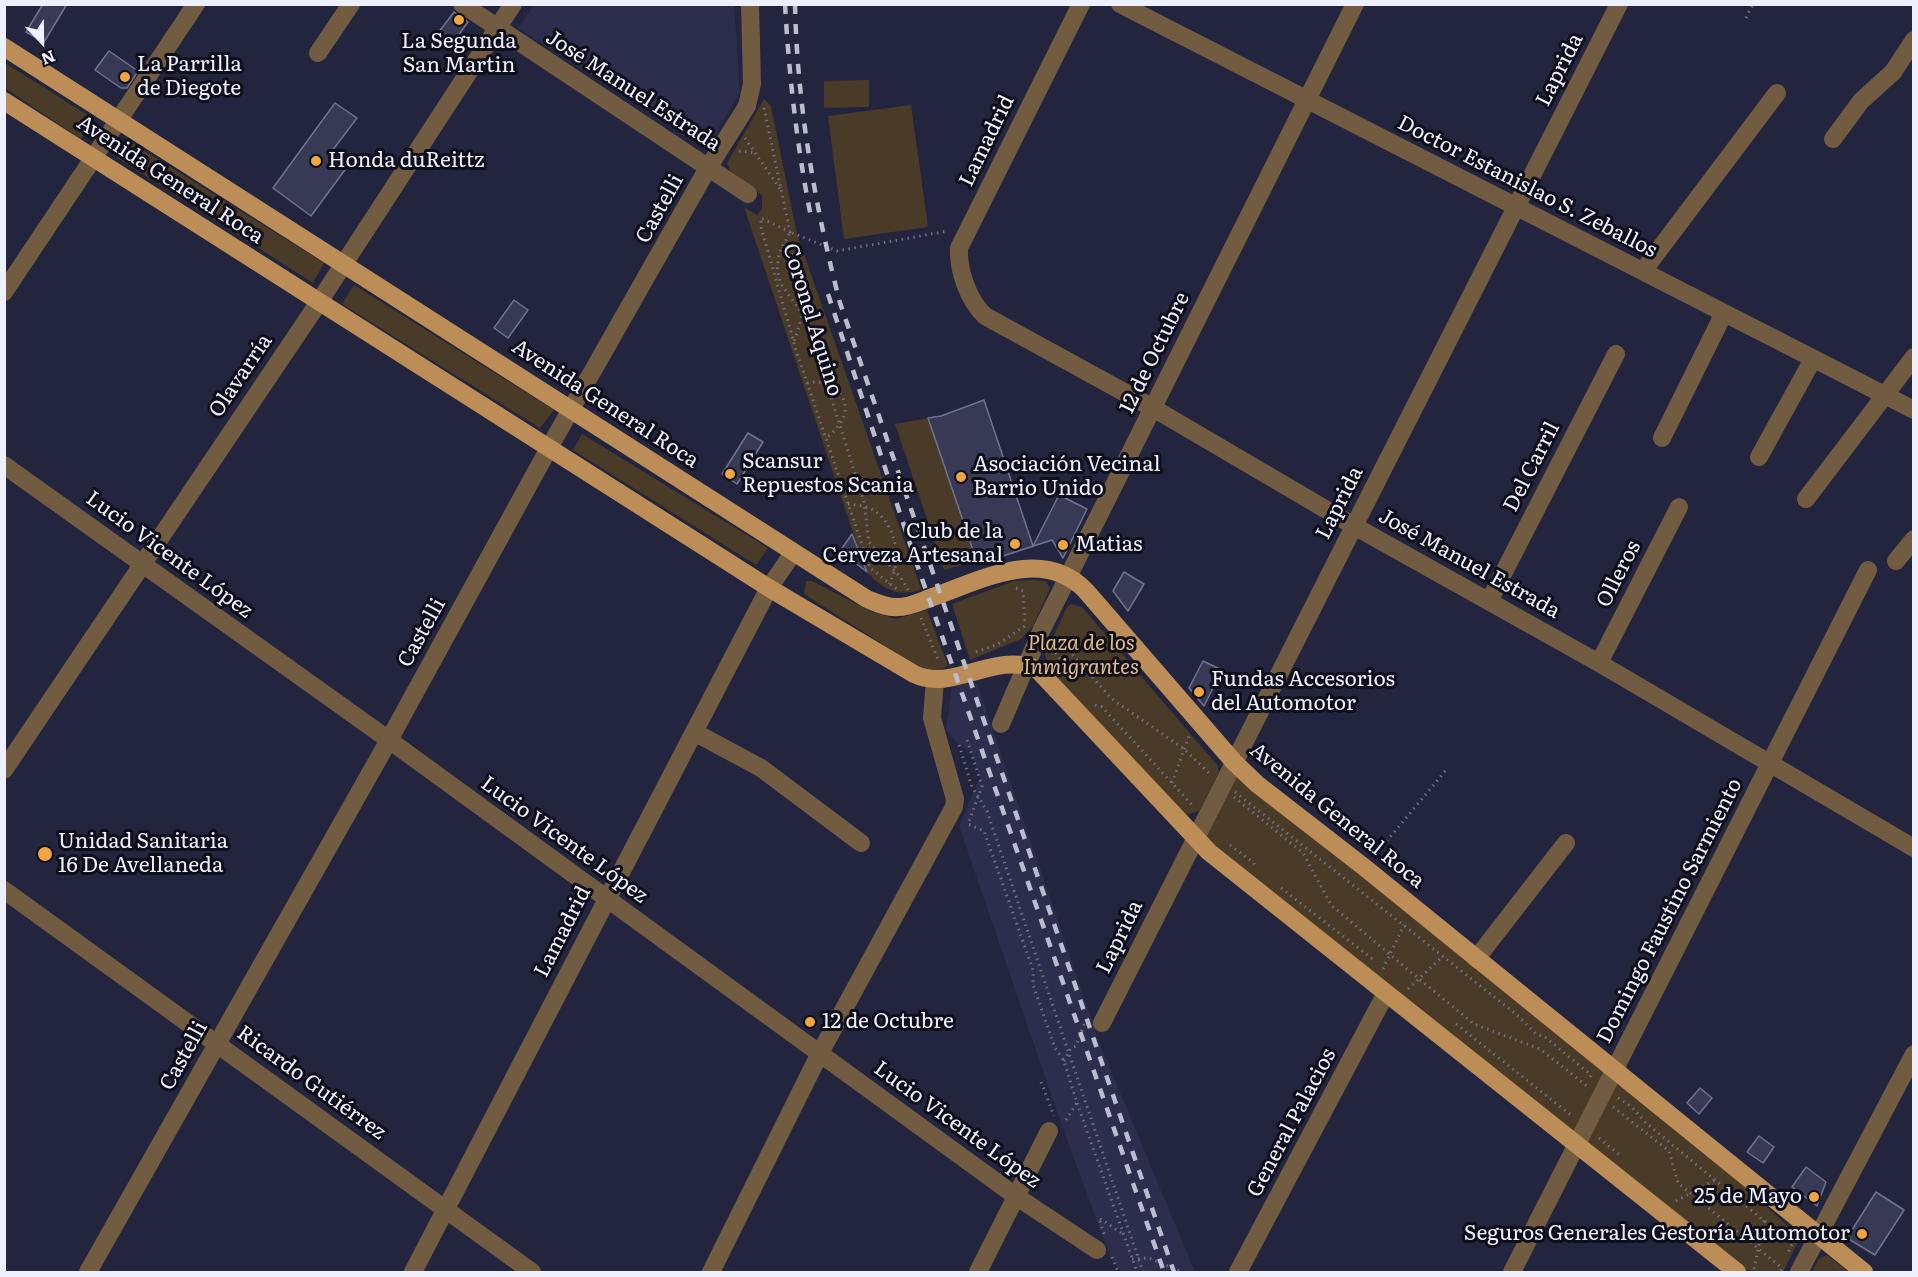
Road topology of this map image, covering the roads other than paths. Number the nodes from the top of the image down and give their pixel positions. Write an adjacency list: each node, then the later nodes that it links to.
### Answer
1 (196, 4): 17 (street)
2 (351, 4): 13 (street)
3 (462, 4): 10 (street, José Manuel Estrada)
4 (513, 4): 10 (street, Olavarría)
5 (750, 4): 20 (street, Castelli)
6 (1081, 4): 27 (street, Lamadrid)
7 (1120, 4): 15 (street, Doctor Estanislao S. Zeballos)
8 (1355, 4): 15 (street, 12 de Octubre)
9 (1619, 4): 22 (street, Laprida)
10 (497, 28): 20 (street, José Manuel Estrada); 23 (street, Olavarría)
11 (1914, 40): 18 (street)
12 (4, 47): 17 (main road, Avenida General Roca)
13 (318, 53)
14 (1777, 93): 24 (street)
15 (1306, 99): 22 (street, Doctor Estanislao S. Zeballos); 33 (street, 12 de Octubre)
16 (4, 101): 19 (main road, Avenida General Roca)
17 (118, 120): 19 (street); 23 (main road, Avenida General Roca)
18 (1833, 139)
19 (94, 158): 25 (street); 26 (main road, Avenida General Roca)
20 (708, 168): 21 (street, José Manuel Estrada); 34 (street, Castelli)
21 (748, 194)
22 (1516, 206): 24 (street, Doctor Estanislao S. Zeballos); 42 (street, Laprida)
23 (343, 262): 26 (street, Olavarría); 34 (main road, Avenida General Roca)
24 (1643, 271): 28 (street, Doctor Estanislao S. Zeballos)
25 (4, 292)
26 (318, 302): 37 (main road, Avenida General Roca); 46 (street, Olavarría)
27 (974, 302): 33 (street, José Manuel Estrada)
28 (1724, 313): 31 (street, Doctor Estanislao S. Zeballos); 36 (street)
29 (1616, 354): 50 (street, Del Carril)
30 (1914, 357): 32 (street)
31 (1813, 359): 32 (street, Doctor Estanislao S. Zeballos); 38 (street)
32 (1884, 395): 35 (street, Doctor Estanislao S. Zeballos); 40 (street)
33 (1153, 408): 42 (street, José Manuel Estrada); 48 (street, 12 de Octubre)
34 (573, 410): 37 (street, Castelli); 44 (main road, Avenida General Roca)
35 (1914, 410)
36 (1662, 438)
37 (549, 448): 49 (main road, Avenida General Roca); 56 (street, Castelli)
38 (1759, 457)
39 (4, 465): 46 (street, Lucio Vicente López)
40 (1806, 499)
41 (1679, 507): 51 (street, Olleros)
42 (1354, 525): 50 (street, José Manuel Estrada); 57 (street, Laprida)
43 (1914, 539): 45 (street)
44 (793, 553): 48 (main road, Avenida General Roca); 49 (street, Lamadrid)
45 (1896, 561)
46 (141, 563): 56 (street, Lucio Vicente López); 59 (street, Olavarría)
47 (1868, 570): 58 (street, Domingo Faustino Sarmiento)
48 (1069, 576): 52 (street, 12 de Octubre); 57 (main road, Avenida General Roca)
49 (769, 588): 53 (main road, Avenida General Roca); 55 (street, Lamadrid)
50 (1489, 601): 51 (street, José Manuel Estrada)
51 (1599, 663): 58 (street, José Manuel Estrada)
52 (1028, 666): 53 (main road); 54 (street, 12 de Octubre); 60 (main road)
53 (935, 680): 70 (street)
54 (1001, 724)
55 (694, 732): 61 (street); 65 (street, Lamadrid)
56 (389, 740): 65 (street, Lucio Vicente López); 69 (street, Castelli)
57 (1234, 762): 60 (street, Laprida); 66 (main road, Avenida General Roca)
58 (1770, 763): 63 (street, José Manuel Estrada); 72 (street, Domingo Faustino Sarmiento)
59 (4, 770)
60 (1194, 838): 67 (main road); 68 (street, Laprida)
61 (861, 843)
62 (1566, 843): 66 (street)
63 (1914, 848)
64 (4, 890): 69 (street, Ricardo Gutiérrez)
65 (606, 898): 70 (street, Lucio Vicente López); 76 (street, Lamadrid)
66 (1476, 958): 72 (main road, Avenida General Roca)
67 (1393, 990): 74 (main road); 86 (street, General Palacios)
68 (1094, 1020)
69 (217, 1043): 76 (street, Ricardo Gutiérrez); 81 (street, Castelli)
70 (820, 1053): 75 (street, Lucio Vicente López); 84 (street)
71 (1914, 1054): 77 (street)
72 (1616, 1070): 74 (street, Domingo Faustino Sarmiento); 77 (main road, Avenida General Roca)
73 (1054, 1127): 75 (street)
74 (1577, 1144): 79 (main road); 87 (street, Domingo Faustino Sarmiento)
75 (1017, 1197): 78 (street, Lucio Vicente López); 85 (street)
76 (445, 1209): 82 (street, Lamadrid); 83 (street, Ricardo Gutiérrez)
77 (1818, 1235): 80 (street); 88 (main road, Avenida General Roca)
78 (1097, 1250)
79 (1748, 1270)
80 (1787, 1271)
81 (88, 1272)
82 (413, 1272)
83 (532, 1272)
84 (711, 1272)
85 (978, 1272)
86 (1238, 1272)
87 (1512, 1272)
88 (1864, 1272)

